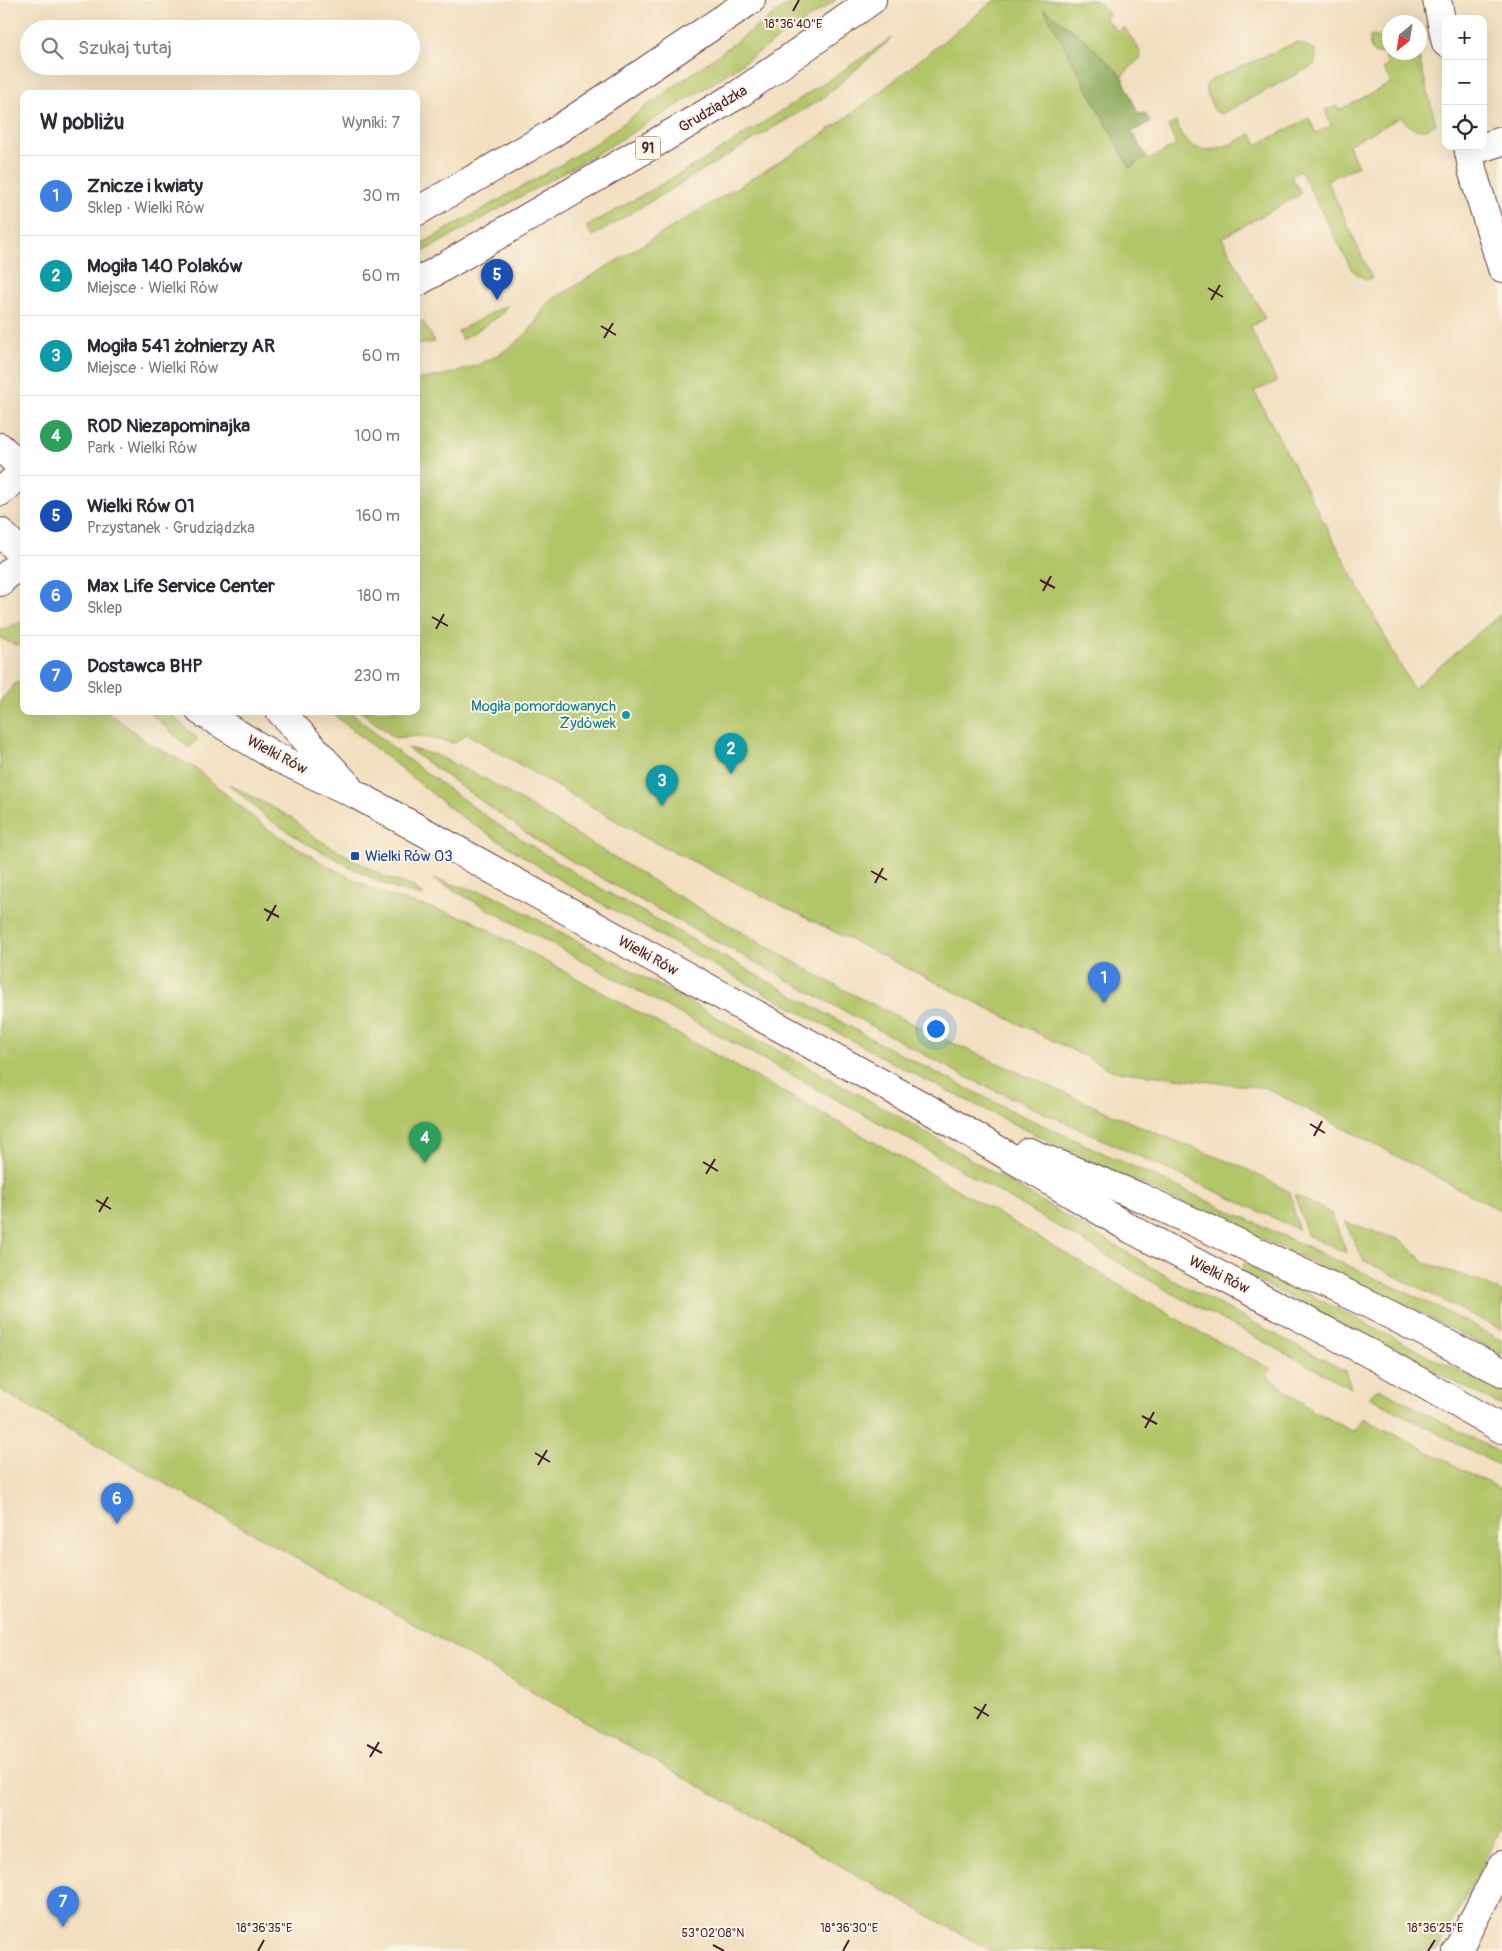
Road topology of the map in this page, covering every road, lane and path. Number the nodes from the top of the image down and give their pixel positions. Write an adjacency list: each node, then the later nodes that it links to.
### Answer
1 (751, 0): 8 (street)
2 (872, 0): 10 (street, Grudziądzka / 91)
3 (1437, 0): 4 (street)
4 (1442, 24)
5 (1502, 141): 6 (street)
6 (1487, 145)
7 (1469, 150): 9 (street)
8 (420, 210)
9 (1502, 268)
10 (420, 280)
11 (0, 447): 12 (street)
12 (20, 467)
13 (20, 474): 14 (street)
14 (0, 492)
15 (0, 532): 16 (street)
16 (20, 552)
17 (20, 564): 18 (street)
18 (0, 582)
19 (207, 715): 21 (street, Wielki Rów)
20 (284, 715): 21 (street, Wielki Rów)
21 (357, 795): 22 (street, Wielki Rów)
22 (939, 1115): 23 (street, Wielki Rów); 24 (street, Wielki Rów)
23 (1502, 1372)
24 (1502, 1429)
25 (1502, 1865): 26 (street)
26 (1457, 1951)

